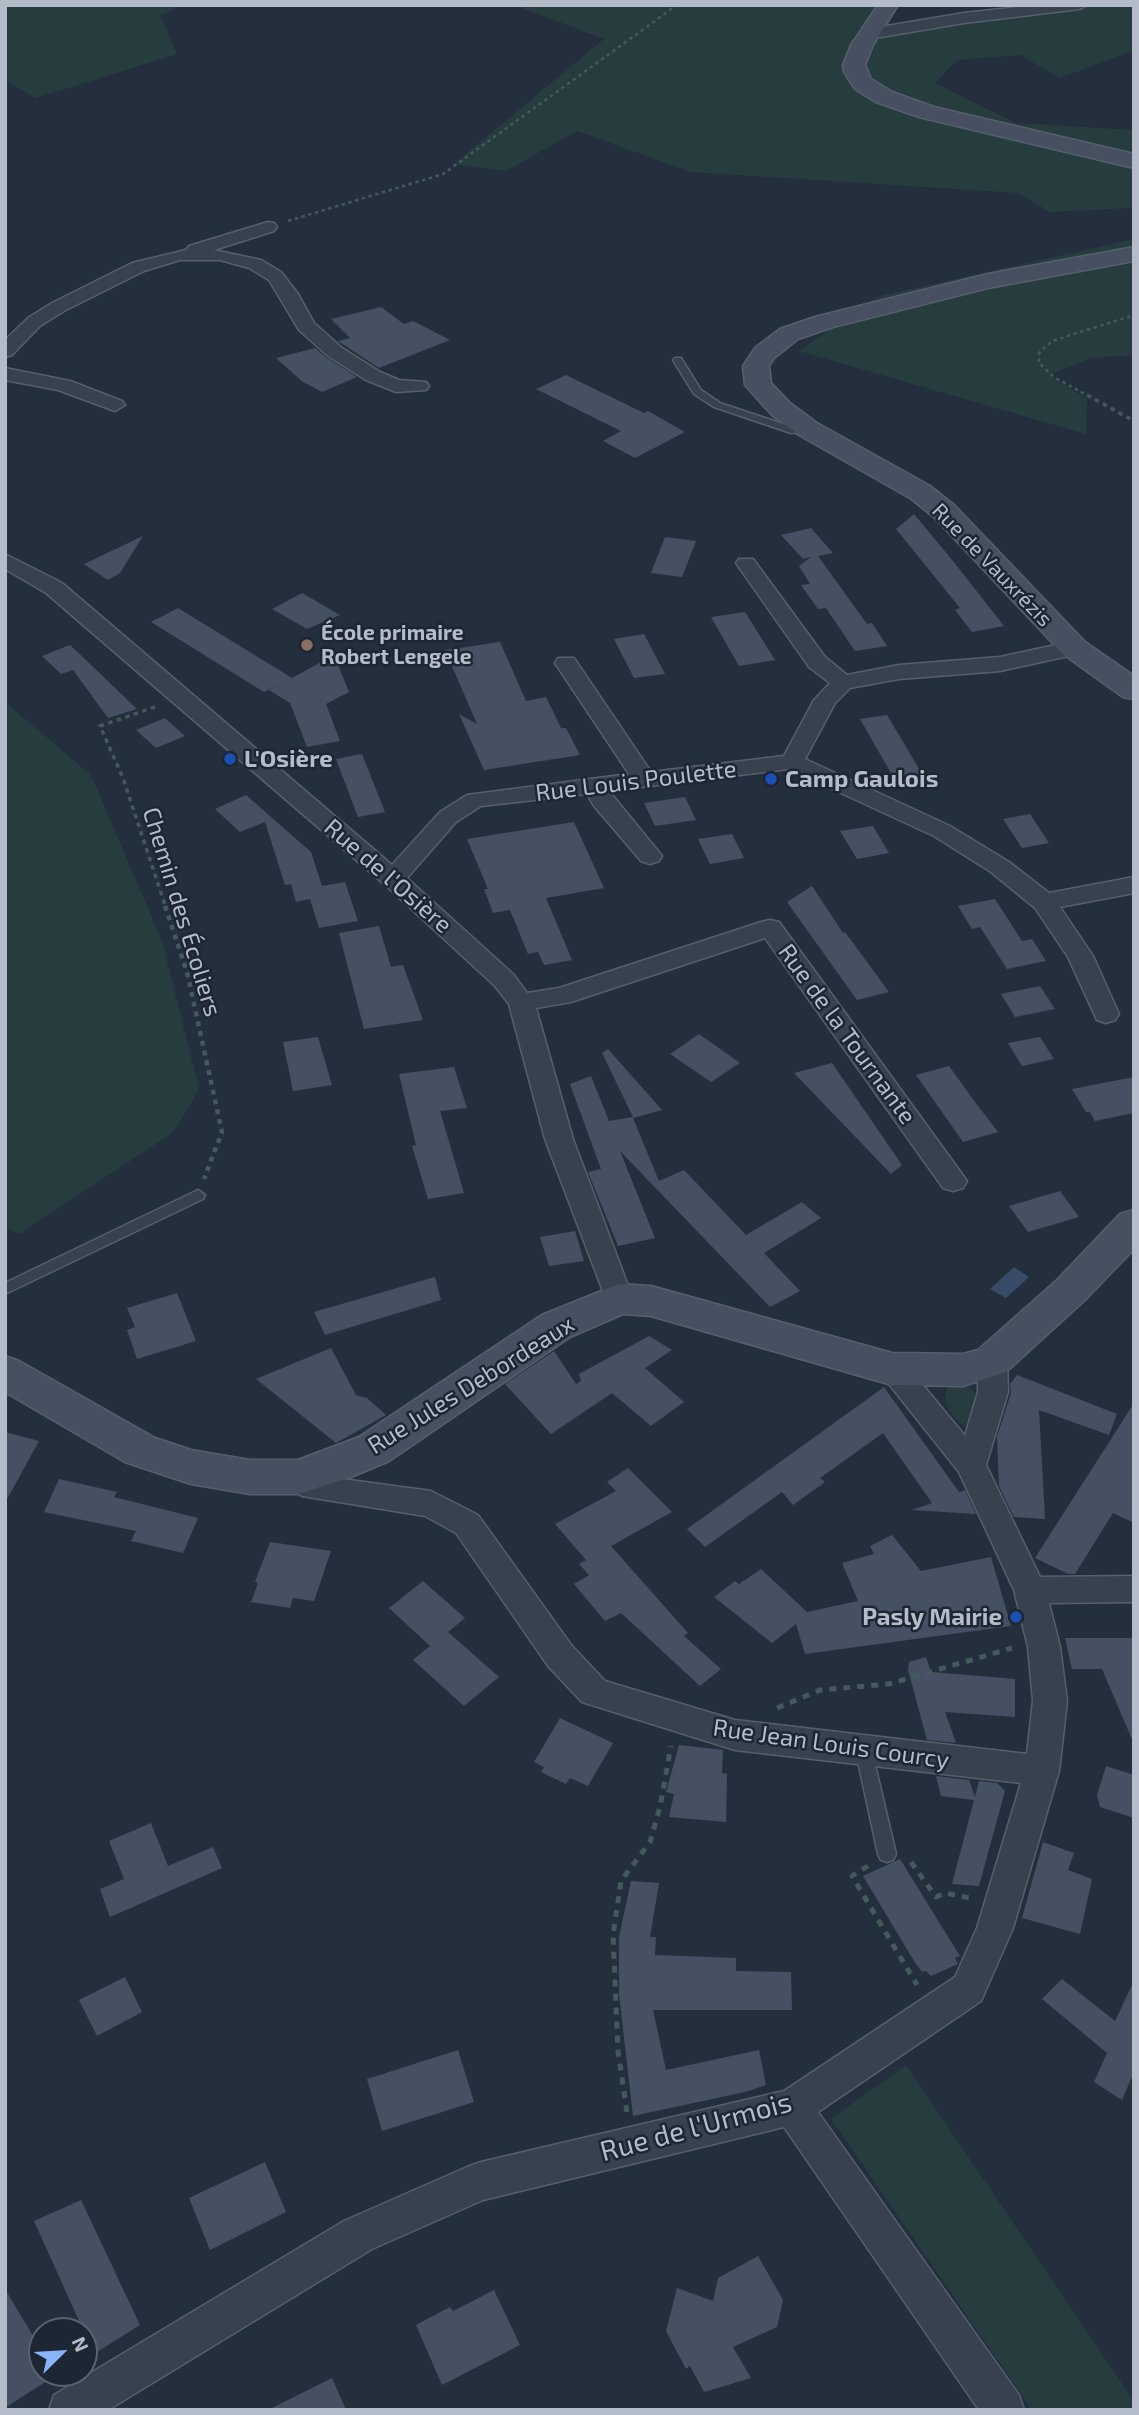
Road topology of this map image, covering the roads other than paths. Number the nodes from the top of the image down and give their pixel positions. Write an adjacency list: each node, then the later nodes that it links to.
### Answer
1 (888, 5): 3 (street)
2 (1080, 5): 3 (street)
3 (869, 34): 4 (street)
4 (1134, 161)
5 (268, 226): 7 (street)
6 (1134, 254): 13 (street, Rue de Vauxrézis)
7 (179, 255): 8 (street); 11 (street)
8 (5, 351)
9 (678, 360): 13 (lane, Rue de Vauxrézis)
10 (5, 374): 12 (street)
11 (419, 386)
12 (115, 405)
13 (808, 429): 16 (street, Rue de Vauxrézis)
14 (5, 560): 24 (street, Rue de l'Osière)
15 (746, 563): 18 (street)
16 (1074, 648): 18 (street); 19 (street, Rue de Vauxrézis)
17 (566, 663): 21 (street)
18 (843, 683): 20 (street)
19 (1134, 690)
20 (792, 762): 21 (street, Rue Louis Poulette); 26 (street)
21 (644, 779): 22 (street, Rue Louis Poulette)
22 (595, 786): 23 (street); 24 (street, Rue Louis Poulette)
23 (650, 856)
24 (393, 879): 27 (street, Rue de l'Osière)
25 (1134, 886): 26 (street)
26 (1044, 902): 28 (street)
27 (521, 1002): 29 (street, Rue de la Tournante); 33 (street, Rue de l'Osière)
28 (1106, 1014)
29 (953, 1181)
30 (198, 1195): 32 (lane)
31 (1134, 1224): 34 (street)
32 (5, 1289)
33 (618, 1299): 35 (street); 38 (street, Rue Jules Debordeaux)
34 (992, 1361): 35 (street); 37 (street)
35 (892, 1369): 37 (street, Rue de l'Urmois)
36 (5, 1372): 38 (street, Rue Jules Debordeaux)
37 (971, 1465): 40 (street, Rue de l'Urmois)
38 (298, 1477): 41 (street, Rue Jean Louis Courcy)
39 (1134, 1589): 40 (street)
40 (1030, 1590): 42 (street, Rue de l'Urmois)
41 (864, 1752): 42 (street, Rue Jean Louis Courcy); 43 (lane)
42 (1042, 1771): 44 (street, Rue de l'Urmois)
43 (887, 1854)
44 (792, 2107): 45 (street, Rue de l'Urmois); 46 (street)
45 (69, 2410)
46 (1004, 2410)

